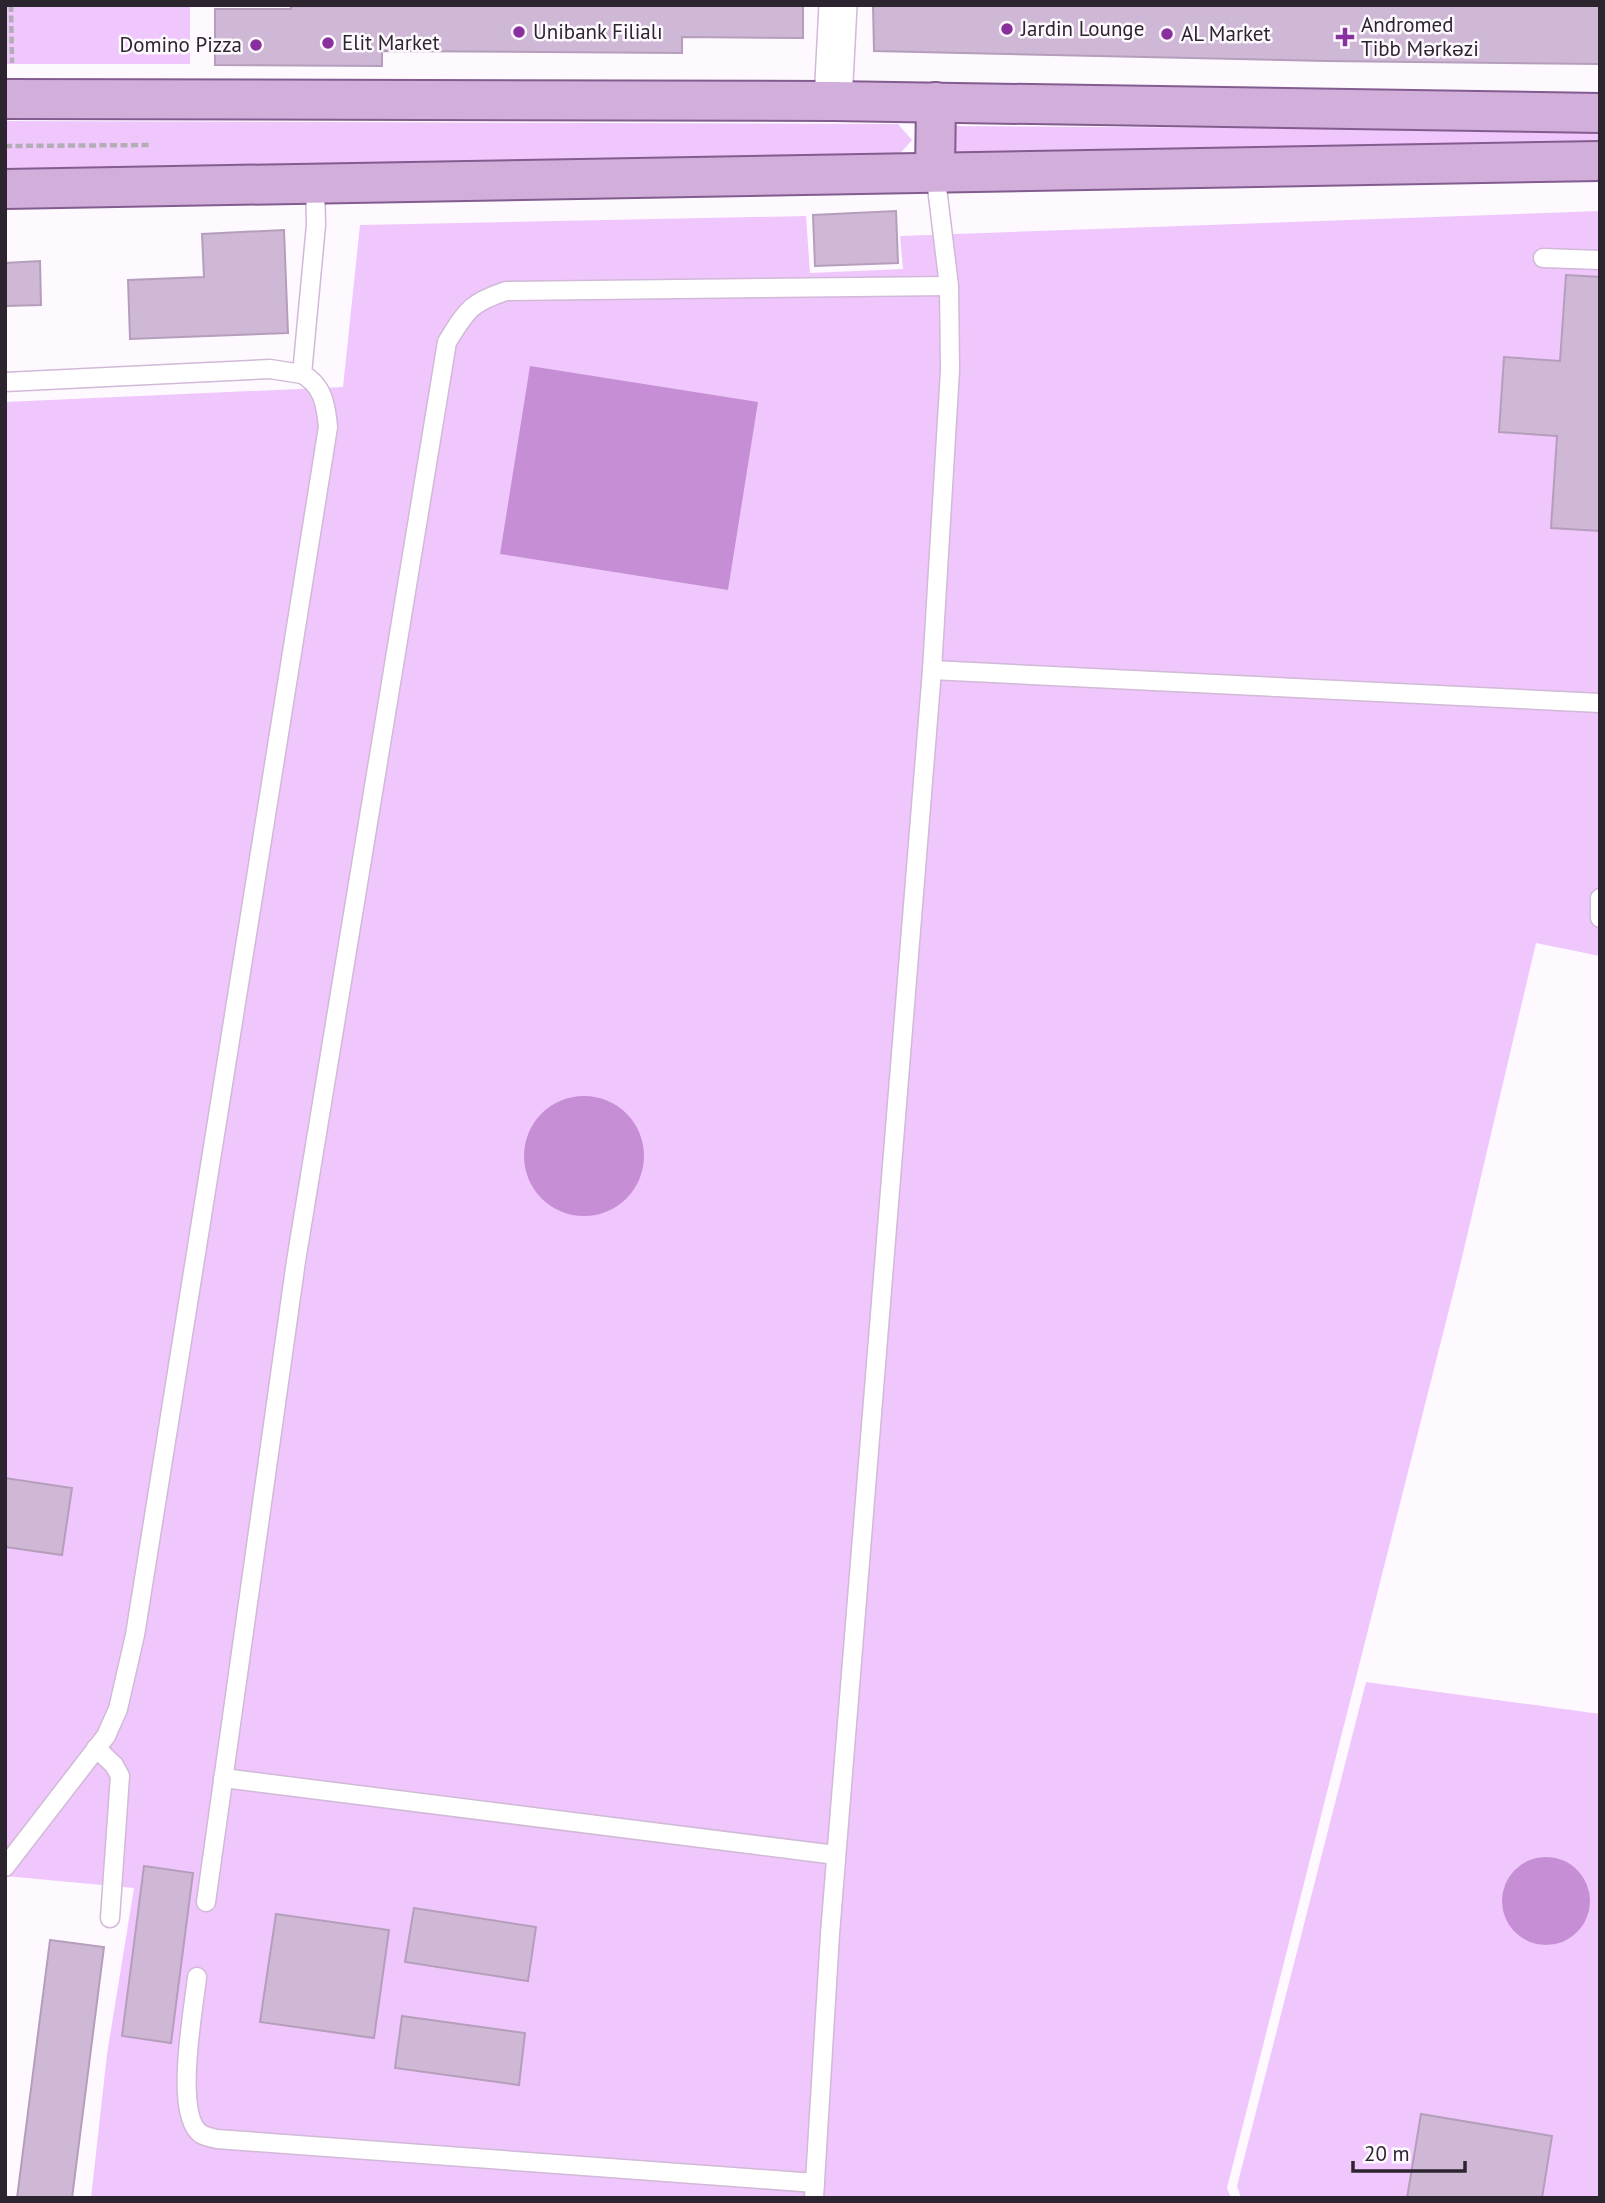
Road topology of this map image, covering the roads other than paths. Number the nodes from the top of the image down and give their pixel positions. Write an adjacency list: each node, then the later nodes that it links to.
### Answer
1 (838, 5): 3 (street)
2 (9, 81): 3 (main road)
3 (833, 101): 4 (main road)
4 (936, 102): 5 (main road); 7 (main road)
5 (1600, 113)
6 (1600, 161): 7 (main road)
7 (935, 171): 8 (main road); 12 (lane)
8 (315, 182): 9 (main road); 13 (lane)
9 (5, 189)
10 (1543, 258): 11 (lane)
11 (1600, 260)
12 (949, 286): 15 (lane); 20 (lane)
13 (302, 374): 14 (lane); 19 (lane)
14 (5, 382)
15 (932, 670): 16 (lane); 21 (lane)
16 (1600, 704)
17 (1600, 898): 18 (lane)
18 (1600, 918)
19 (96, 1748): 22 (lane); 24 (lane)
20 (223, 1777): 21 (lane); 23 (lane)
21 (836, 1855): 26 (lane)
22 (5, 1867)
23 (206, 1902)
24 (110, 1918)
25 (197, 1977): 26 (lane)
26 (815, 2190)

